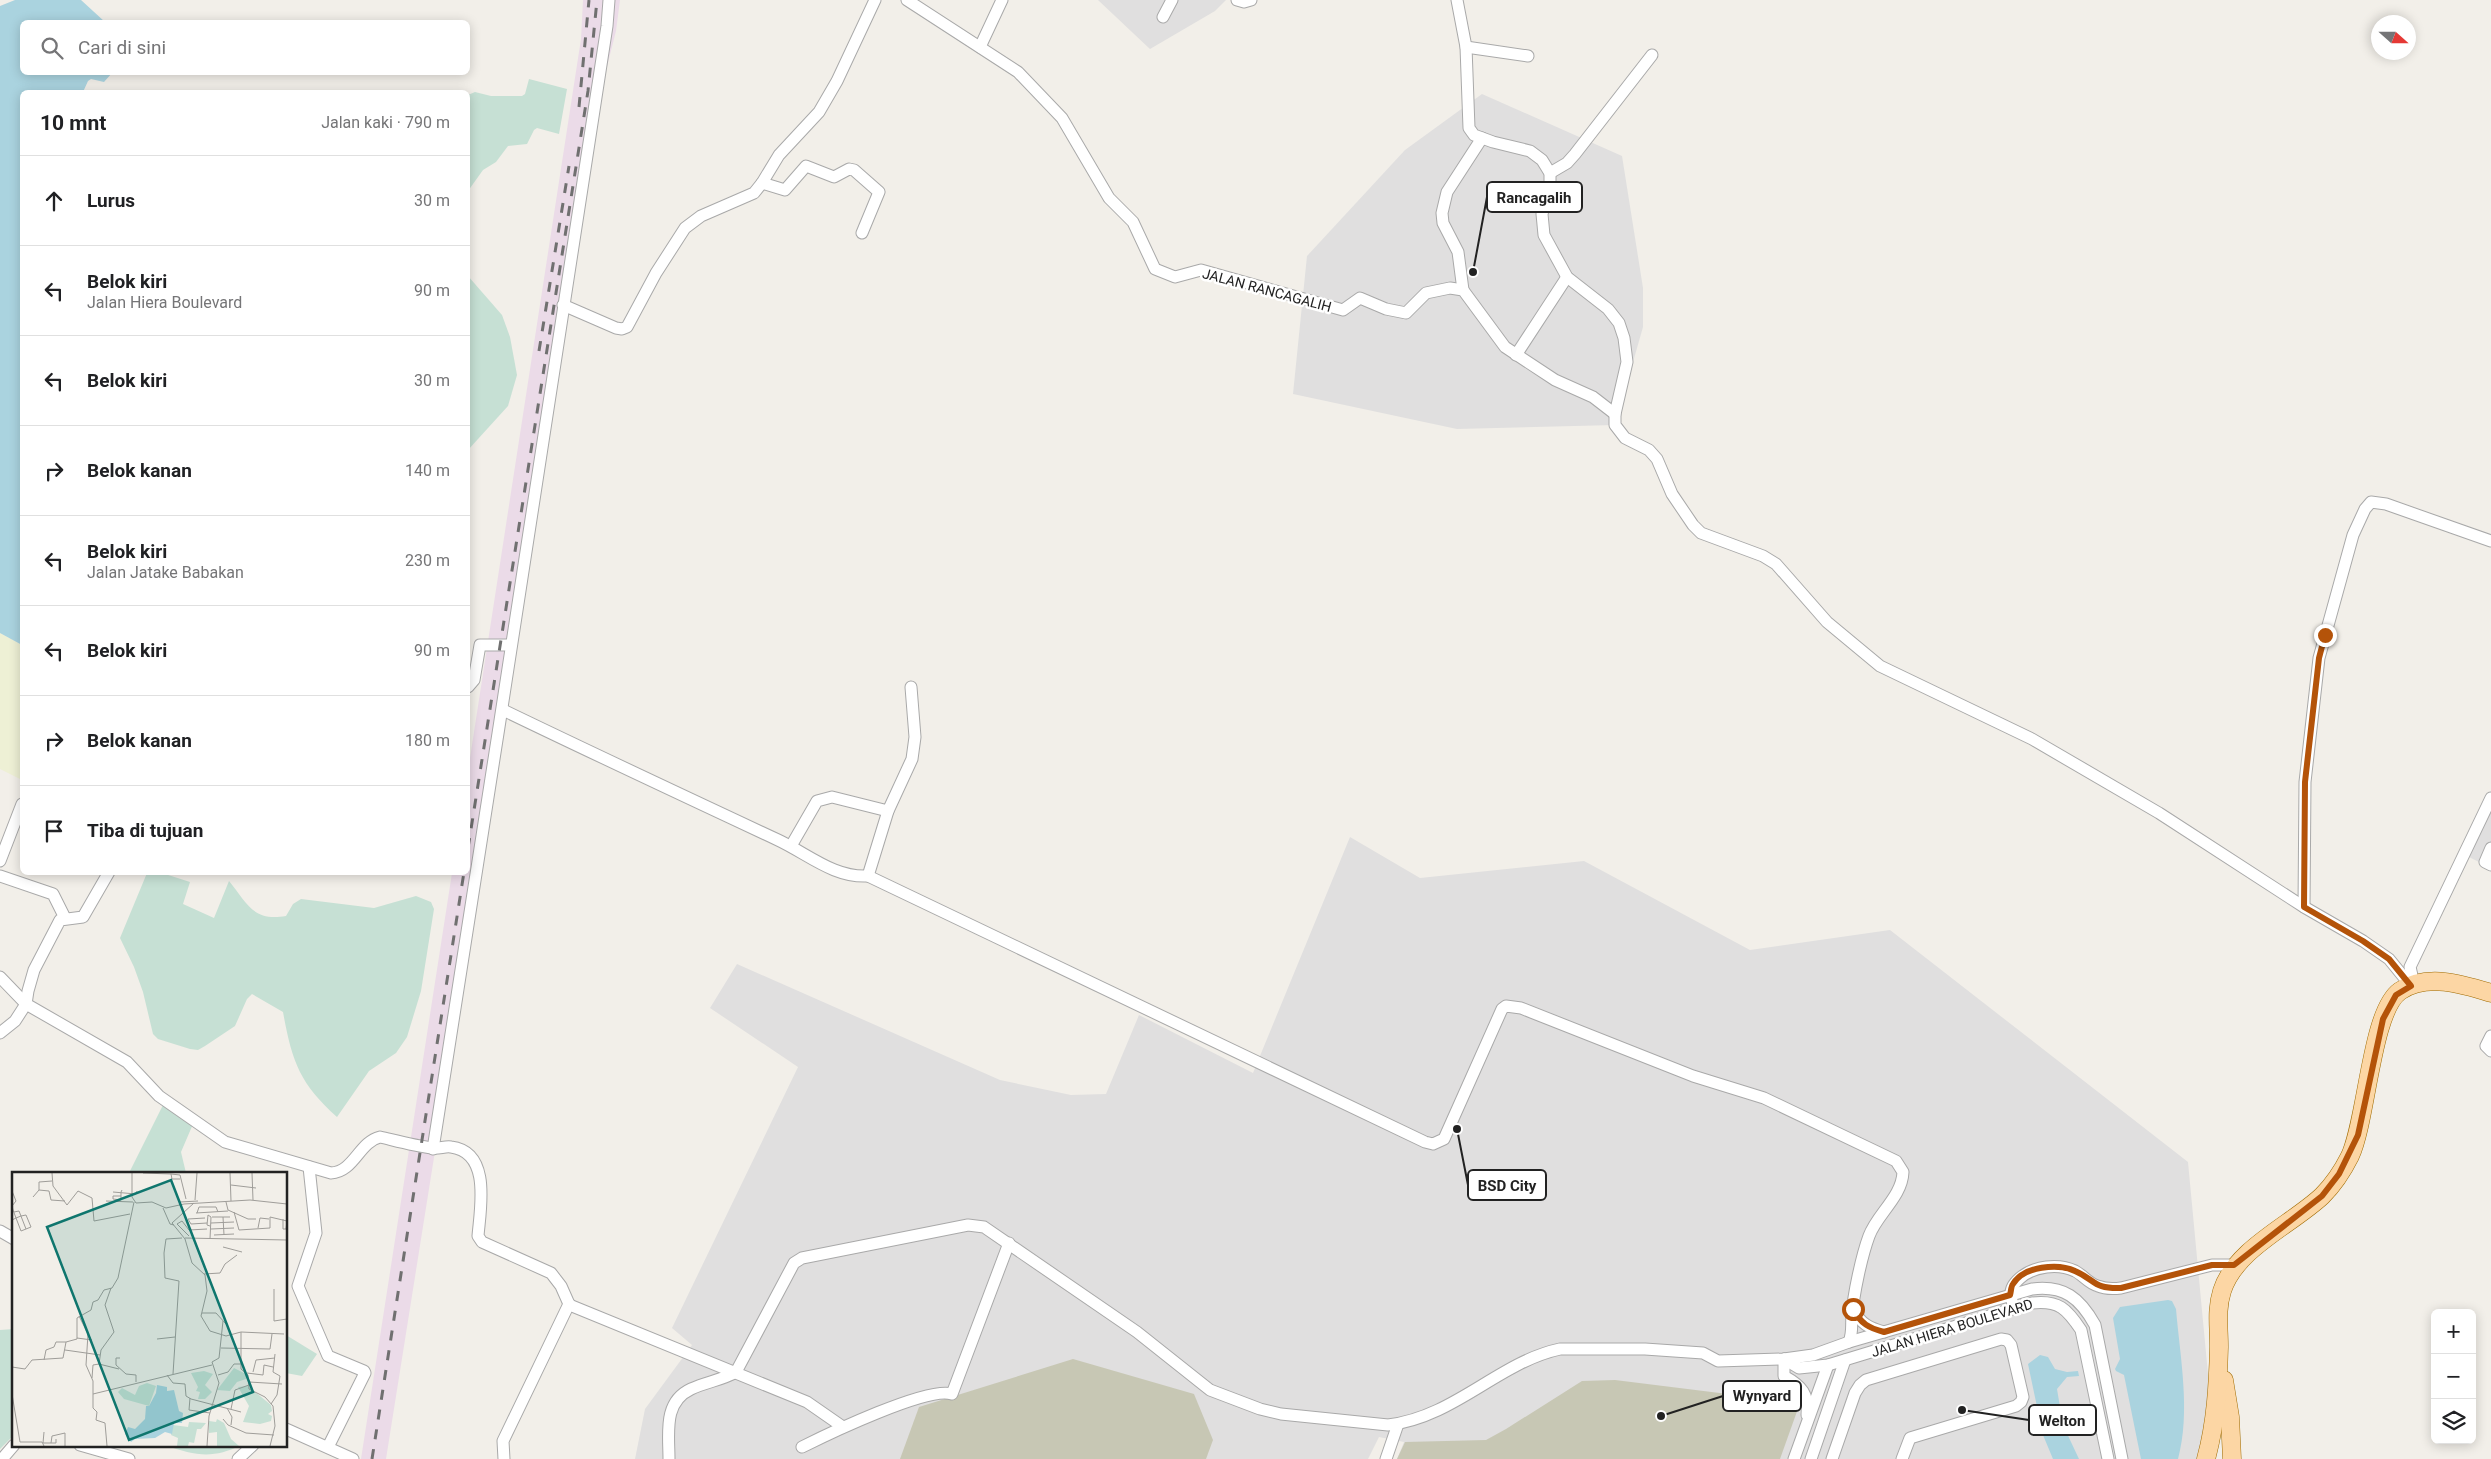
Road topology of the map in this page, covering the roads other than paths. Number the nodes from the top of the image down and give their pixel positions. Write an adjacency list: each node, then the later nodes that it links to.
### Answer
1 (609, 0): 20 (street)
2 (875, 0): 16 (street)
3 (908, 0): 10 (street, JALAN RANCAGALIH)
4 (1002, 0): 10 (street)
5 (1172, 0): 9 (street)
6 (1236, 0): 7 (street)
7 (1252, 0)
8 (1457, 0): 11 (street)
9 (1163, 17)
10 (980, 46): 19 (street, JALAN RANCAGALIH)
11 (1466, 47): 13 (street); 14 (street)
12 (1652, 55): 15 (street)
13 (1528, 56)
14 (1482, 138): 15 (street); 19 (street)
15 (1550, 174): 18 (street)
16 (762, 183): 17 (street); 20 (street)
17 (862, 233)
18 (1567, 277): 21 (street); 22 (street)
19 (1463, 290): 21 (street)
20 (563, 305): 24 (street)
21 (1516, 355): 22 (street)
22 (1615, 414): 38 (street)
23 (2491, 541): 38 (street)
24 (511, 645): 25 (street); 27 (street)
25 (470, 684)
26 (911, 687): 30 (street)
27 (503, 710): 31 (street); 47 (street)
28 (2491, 798): 41 (street)
29 (20, 809): 33 (street)
30 (888, 811): 31 (street); 37 (street)
31 (790, 846): 37 (street)
32 (2491, 848): 34 (street)
33 (0, 861)
34 (2491, 865)
35 (107, 875): 39 (street)
36 (0, 876): 39 (street)
37 (868, 876): 56 (street)
38 (2304, 907): 41 (street)
39 (65, 918): 43 (street)
40 (0, 977): 43 (street)
41 (2413, 985): 42 (main road); 52 (main road)
42 (2491, 993)
43 (26, 1004): 44 (street); 48 (street)
44 (0, 1033)
45 (2491, 1036): 46 (street)
46 (2491, 1051)
47 (434, 1149): 48 (street); 54 (street)
48 (309, 1167): 72 (street)
49 (0, 1230): 50 (street)
50 (12, 1238)
51 (1009, 1243): 64 (street); 65 (street); 66 (street)
52 (2234, 1265): 53 (street); 59 (main road)
53 (2010, 1295): 55 (street); 57 (street, JALAN HIERA BOULEVARD); 87 (street, JALAN HIERA BOULEVARD)
54 (568, 1304): 64 (street); 79 (street)
55 (2015, 1308): 62 (street, JALAN HIERA BOULEVARD); 86 (street, JALAN HIERA BOULEVARD)
56 (1853, 1309): 57 (street); 58 (street)
57 (1884, 1332): 58 (street, JALAN HIERA BOULEVARD)
58 (1845, 1344): 60 (street, JALAN HIERA BOULEVARD); 62 (street)
59 (2219, 1345): 88 (main road); 89 (main road)
60 (1824, 1351): 61 (street, JALAN HIERA BOULEVARD); 63 (street)
61 (1784, 1359): 63 (street, JALAN HIERA BOULEVARD); 65 (street); 67 (street)
62 (1845, 1360): 63 (street, JALAN HIERA BOULEVARD); 83 (street)
63 (1828, 1365): 67 (street)
64 (736, 1372): 66 (street); 80 (street)
65 (1398, 1424): 81 (street)
66 (843, 1427): 73 (street)
67 (1805, 1429): 82 (street)
68 (288, 1430): 72 (street)
69 (13, 1446): 75 (street)
70 (83, 1446): 74 (street)
71 (252, 1446): 77 (street)
72 (328, 1447): 78 (street)
73 (802, 1447)
74 (116, 1458): 76 (street)
75 (2, 1459)
76 (129, 1459)
77 (238, 1459)
78 (353, 1459)
79 (504, 1459)
80 (669, 1459)
81 (1386, 1459)
82 (1794, 1459)
83 (1810, 1459)
84 (1832, 1459): 85 (street)
85 (1902, 1459)
86 (2108, 1459)
87 (2122, 1459)
88 (2206, 1459)
89 (2232, 1459)

